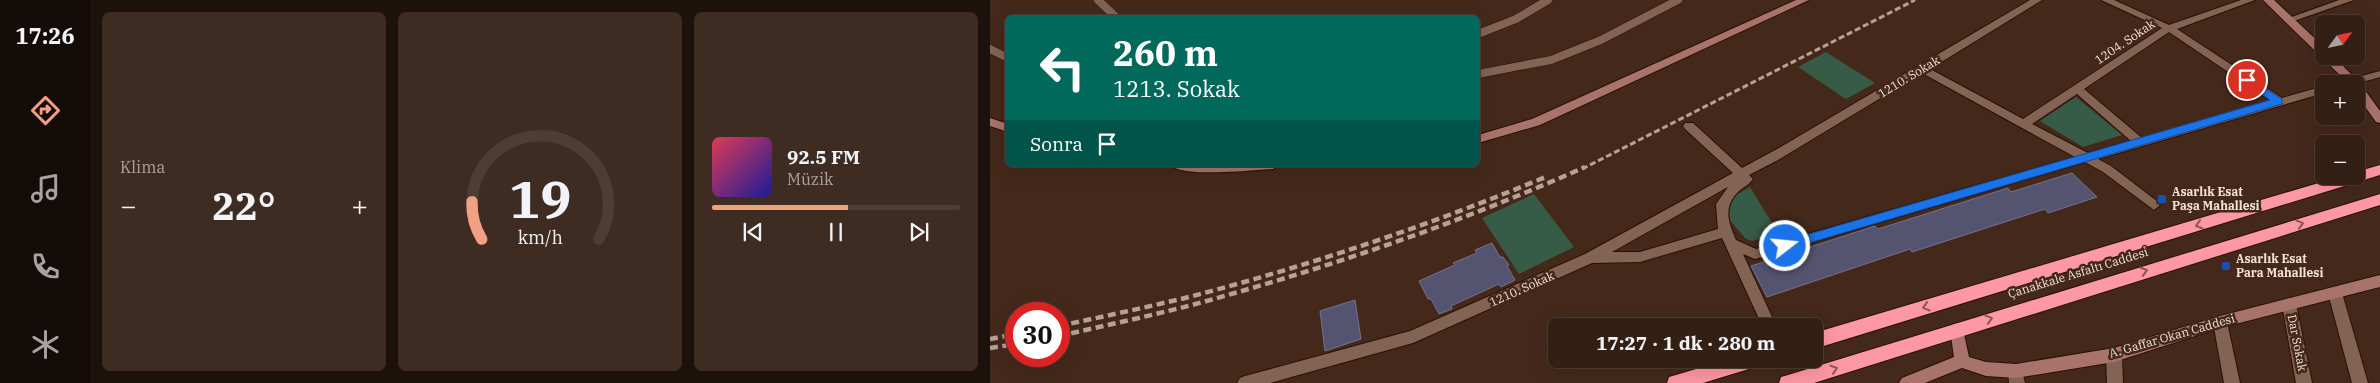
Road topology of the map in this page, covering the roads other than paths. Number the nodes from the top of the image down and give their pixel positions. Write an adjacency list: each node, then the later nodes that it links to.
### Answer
1 (1098, 0): 10 (lane)
2 (1548, 0): 13 (lane)
3 (1678, 0): 19 (lane)
4 (1804, 0): 32 (street)
5 (2037, 0): 18 (street, 1210. Sokak)
6 (2106, 0): 12 (street)
7 (2250, 0): 12 (street, 1204. Sokak)
8 (2268, 0): 11 (street)
9 (2349, 0): 11 (street)
10 (1114, 15)
11 (2288, 20): 14 (street)
12 (2168, 28): 23 (street, 1204. Sokak); 26 (street)
13 (1480, 33)
14 (2315, 46)
15 (990, 49): 16 (lane)
16 (1005, 56)
17 (2335, 65): 21 (street)
18 (1922, 69): 29 (street); 34 (street, 1210. Sokak)
19 (1480, 74)
20 (2380, 74): 22 (street)
21 (2344, 75)
22 (2365, 79)
23 (2078, 89): 29 (street, 1204. Sokak); 33 (street)
24 (2315, 91): 26 (street)
25 (2365, 100): 27 (street)
26 (2278, 101): 33 (street)
27 (2380, 119)
28 (990, 122): 31 (street)
29 (2024, 124): 35 (street)
30 (1688, 126): 39 (street)
31 (1005, 127)
32 (1480, 137)
33 (2140, 143): 35 (street)
34 (1781, 152): 39 (street, 1210. Sokak); 42 (street, 1210. Sokak)
35 (2088, 158): 41 (street); 42 (street)
36 (1204, 167): 37 (street)
37 (1236, 167)
38 (2380, 170): 50 (highway, Çanakkale Asfaltı Caddesi, one-way to 50)
39 (1741, 174): 43 (street, 1210. Sokak)
40 (2380, 199): 49 (highway, Çanakkale Asfaltı Caddesi, one-way to 40)
41 (2154, 205)
42 (1729, 237): 43 (street); 47 (street, 1210. Sokak)
43 (1590, 258): 55 (street, 1210. Sokak)
44 (2380, 281): 45 (street, A. Gaffar Okan Caddesi)
45 (2336, 293): 46 (street, A. Gaffar Okan Caddesi); 62 (street)
46 (2289, 304): 48 (street, A. Gaffar Okan Caddesi); 61 (street, Dar Sokak)
47 (1765, 317)
48 (2220, 322): 51 (street, A. Gaffar Okan Caddesi); 60 (street)
49 (1957, 329): 52 (street); 57 (highway, Çanakkale Asfaltı Caddesi, one-way to 49)
50 (1823, 338)
51 (2114, 354): 54 (street, A. Gaffar Okan Caddesi); 59 (street)
52 (1962, 361): 54 (street, A. Gaffar Okan Caddesi); 58 (street)
53 (1726, 368): 56 (highway)
54 (2017, 377)
55 (1246, 383)
56 (1676, 383)
57 (1788, 383)
58 (1906, 383)
59 (2115, 383)
60 (2232, 383)
61 (2304, 383)
62 (2360, 383)

